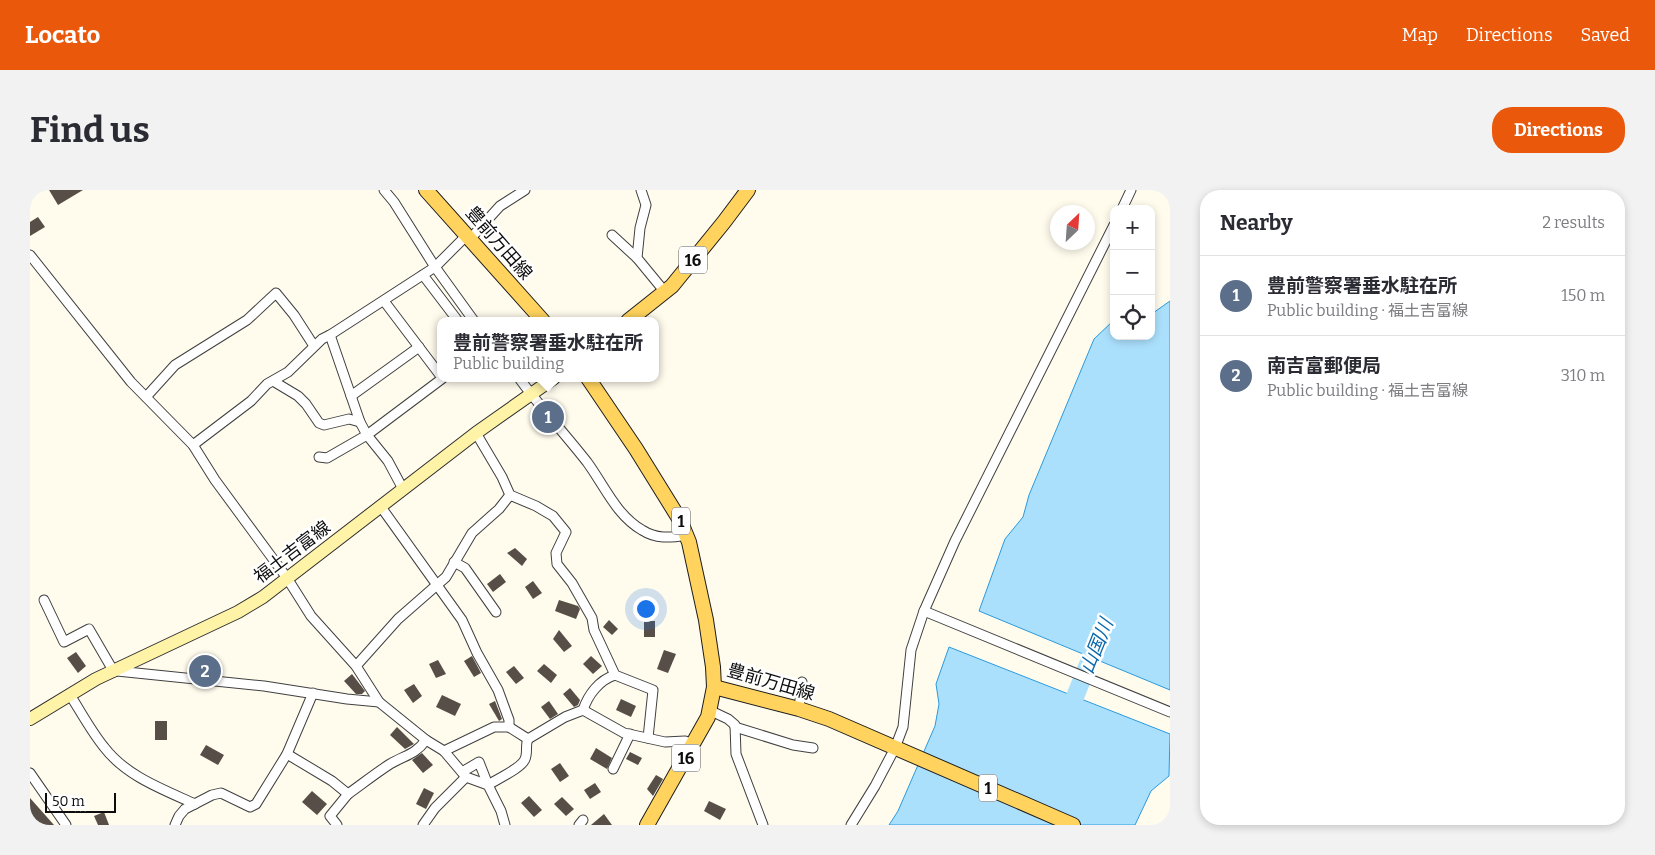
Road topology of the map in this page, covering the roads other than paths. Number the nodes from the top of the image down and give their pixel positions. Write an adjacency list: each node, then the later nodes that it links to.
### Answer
1 (384, 190): 13 (street)
2 (426, 190): 10 (main road, 豊前万田線)
3 (525, 190): 10 (street)
4 (641, 190): 12 (street)
5 (748, 190): 15 (main road, 16)
6 (1131, 190): 7 (street)
7 (1124, 205)
8 (1110, 233): 46 (street)
9 (612, 235): 12 (street)
10 (468, 237): 13 (street); 19 (main road, 豊前万田線)
11 (30, 255): 32 (street)
12 (637, 258): 15 (street)
13 (435, 267): 14 (street); 18 (street)
14 (423, 275): 16 (street); 17 (street)
15 (665, 292): 20 (main road, 16)
16 (384, 301): 21 (street); 23 (street)
17 (455, 317)
18 (471, 317)
19 (538, 317)
20 (633, 317)
21 (330, 336): 22 (street); 31 (street)
22 (314, 346): 25 (street); 32 (street)
23 (419, 346): 24 (street); 31 (street)
24 (437, 371)
25 (273, 381): 33 (street); 36 (street)
26 (438, 382): 35 (street)
27 (522, 382): 30 (street)
28 (549, 382): 30 (main road, 福土吉富線)
29 (591, 382): 41 (main road, 豊前万田線 / 1)
30 (531, 395): 34 (main road, 福土吉富線); 41 (street)
31 (351, 396): 33 (street)
32 (146, 397): 36 (street)
33 (360, 422): 35 (street)
34 (476, 433): 38 (main road, 福土吉富線); 39 (street)
35 (367, 435): 37 (street); 38 (street)
36 (193, 445): 43 (street)
37 (319, 457)
38 (403, 489): 40 (main road, 福土吉富線)
39 (510, 495): 42 (street); 50 (street)
40 (381, 506): 43 (main road, 福土吉富線); 44 (street)
41 (686, 535): 52 (main road, 豊前万田線 / 1)
42 (454, 562): 44 (street); 47 (street)
43 (288, 578): 48 (street); 49 (main road, 福土吉富線)
44 (437, 585): 48 (street); 61 (street)
45 (44, 600): 49 (street)
46 (924, 611): 59 (street); 69 (street)
47 (496, 612)
48 (356, 666): 55 (street)
49 (115, 671): 53 (street); 54 (main road, 福土吉富線)
50 (615, 675): 57 (street); 65 (street)
51 (802, 682): 56 (street)
52 (714, 687): 56 (main road, 豊前万田線 / 1); 58 (main road, 16)
53 (312, 694): 55 (street); 71 (street)
54 (70, 695): 60 (main road, 福土吉富線); 77 (street)
55 (379, 702): 66 (street)
56 (800, 709): 69 (main road, 豊前万田線 / 1)
57 (583, 710): 63 (street); 64 (street)
58 (709, 710): 62 (street); 67 (main road, 16)
59 (1170, 712)
60 (30, 719)
61 (509, 727): 64 (street); 70 (street)
62 (735, 727): 68 (street); 84 (street)
63 (630, 734): 65 (street); 72 (street)
64 (528, 738): 75 (street)
65 (648, 738): 67 (street)
66 (426, 740): 70 (street); 76 (street)
67 (693, 744): 83 (main road, 16)
68 (813, 748)
69 (898, 750): 85 (street); 86 (main road, 豊前万田線 / 1)
70 (444, 751): 74 (street)
71 (287, 754): 76 (street); 77 (street)
72 (613, 769)
73 (30, 772): 78 (street)
74 (464, 775): 75 (street); 75 (street); 81 (street)
75 (488, 785): 82 (street)
76 (348, 794): 80 (street)
77 (195, 804): 79 (street)
78 (66, 825)
79 (175, 825)
80 (338, 825)
81 (423, 825)
82 (505, 825)
83 (647, 825)
84 (763, 825)
85 (851, 825)
86 (1073, 825)

